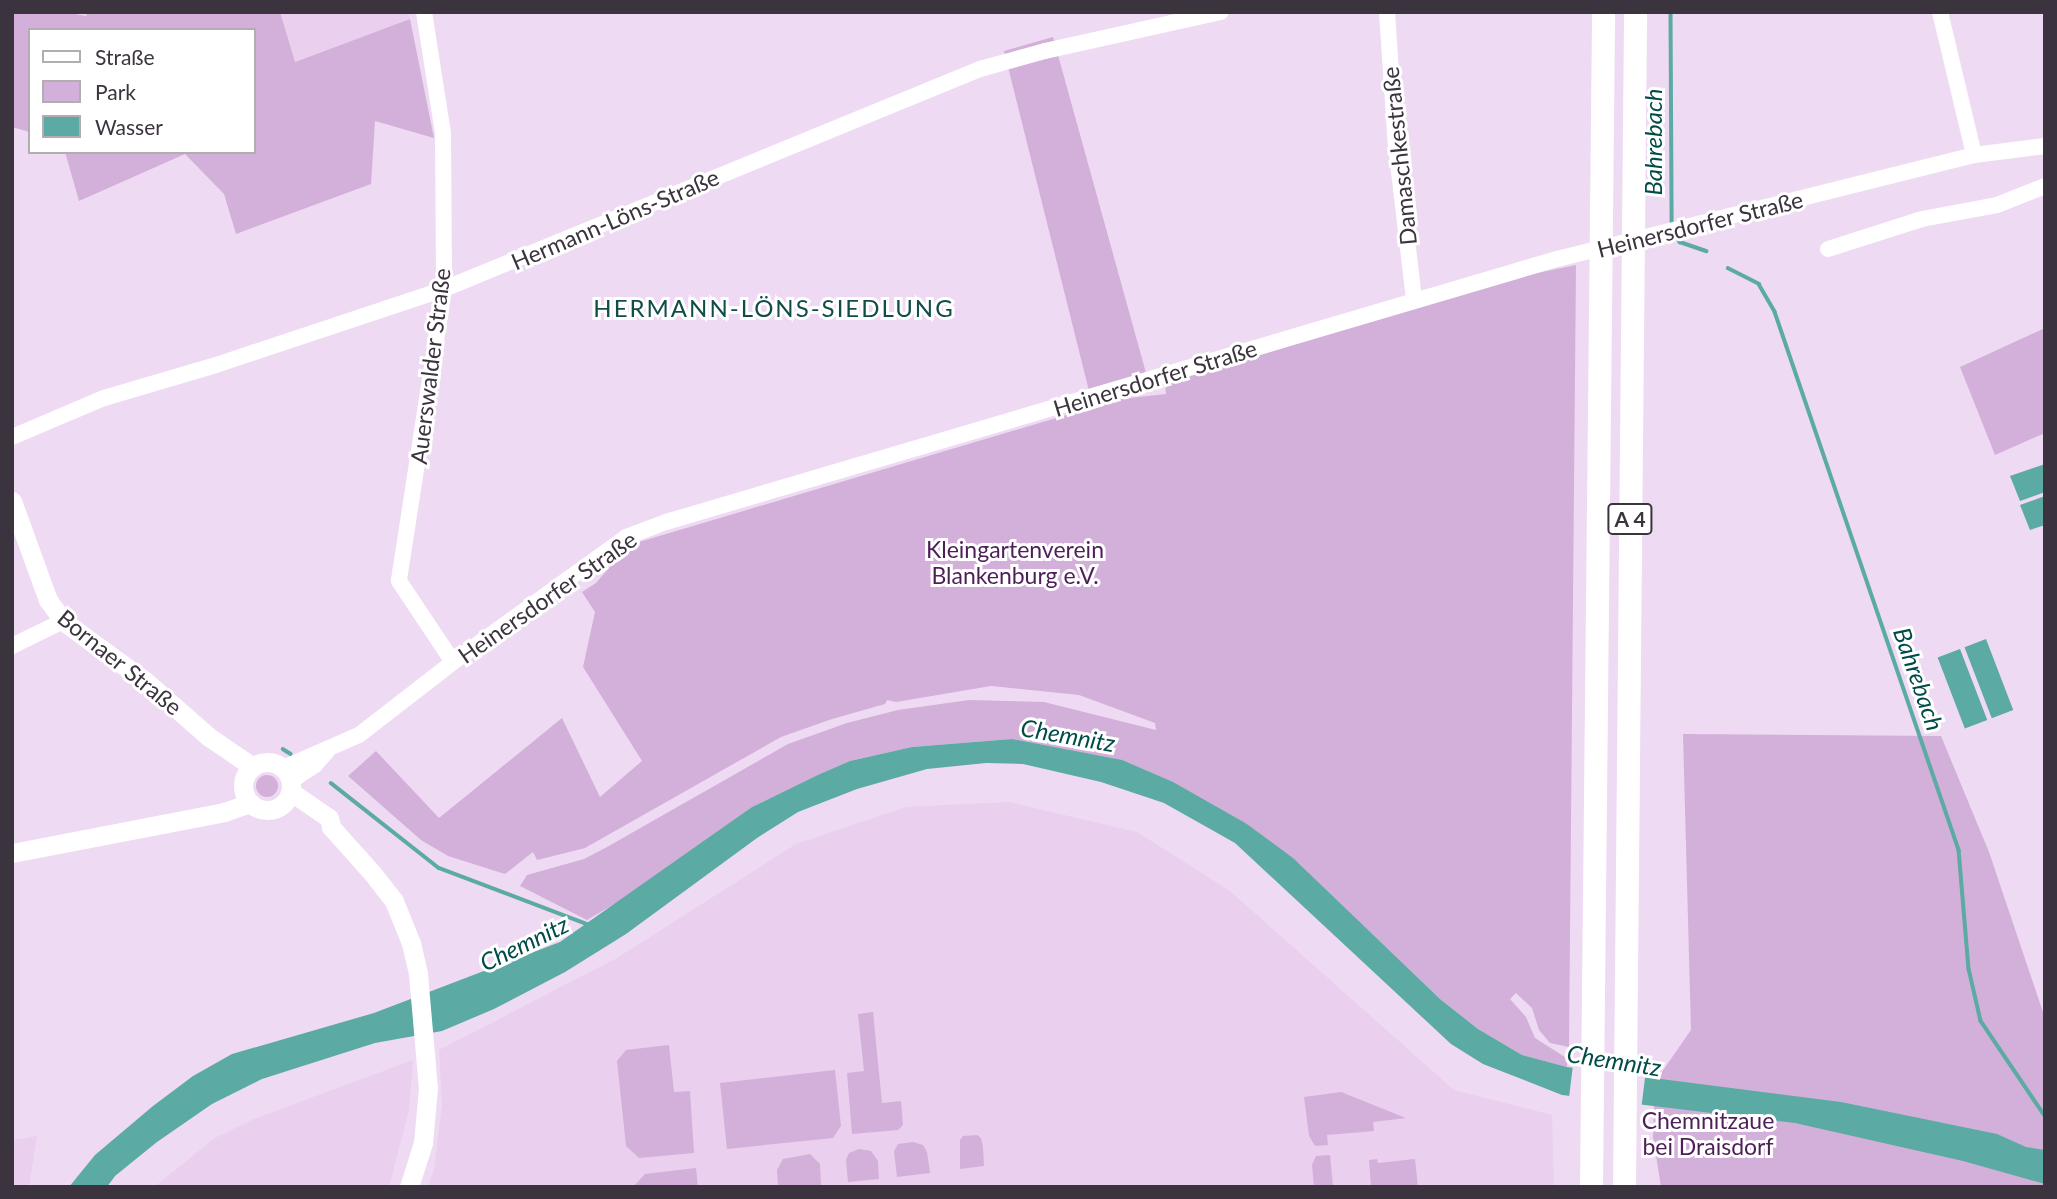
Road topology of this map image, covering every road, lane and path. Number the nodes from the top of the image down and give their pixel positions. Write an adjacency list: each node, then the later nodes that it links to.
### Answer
1 (424, 12): 11 (street, Auerswalder Straße)
2 (1221, 12): 11 (street, Hermann-Löns-Straße)
3 (1387, 12): 12 (street, Damaschkestraße)
4 (1604, 12): 22 (highway, A 4)
5 (1635, 12): 23 (highway, A 4)
6 (1940, 12): 8 (street)
7 (2045, 146): 8 (street, Heinersdorfer Straße)
8 (1975, 155): 12 (street, Heinersdorfer Straße)
9 (2045, 186): 10 (street)
10 (1828, 249)
11 (444, 289): 13 (street, Hermann-Löns-Straße); 17 (street, Auerswalder Straße)
12 (1414, 300): 17 (street, Heinersdorfer Straße)
13 (12, 438)
14 (12, 501): 15 (main road, Bornaer Straße)
15 (63, 621): 16 (street); 18 (main road, Bornaer Straße)
16 (12, 646)
17 (453, 662): 19 (street, Heinersdorfer Straße)
18 (248, 785): 19 (main road); 19 (main road); 20 (main road)
19 (287, 787): 21 (main road)
20 (12, 853)
21 (409, 1187)
22 (1591, 1187)
23 (1623, 1187)

